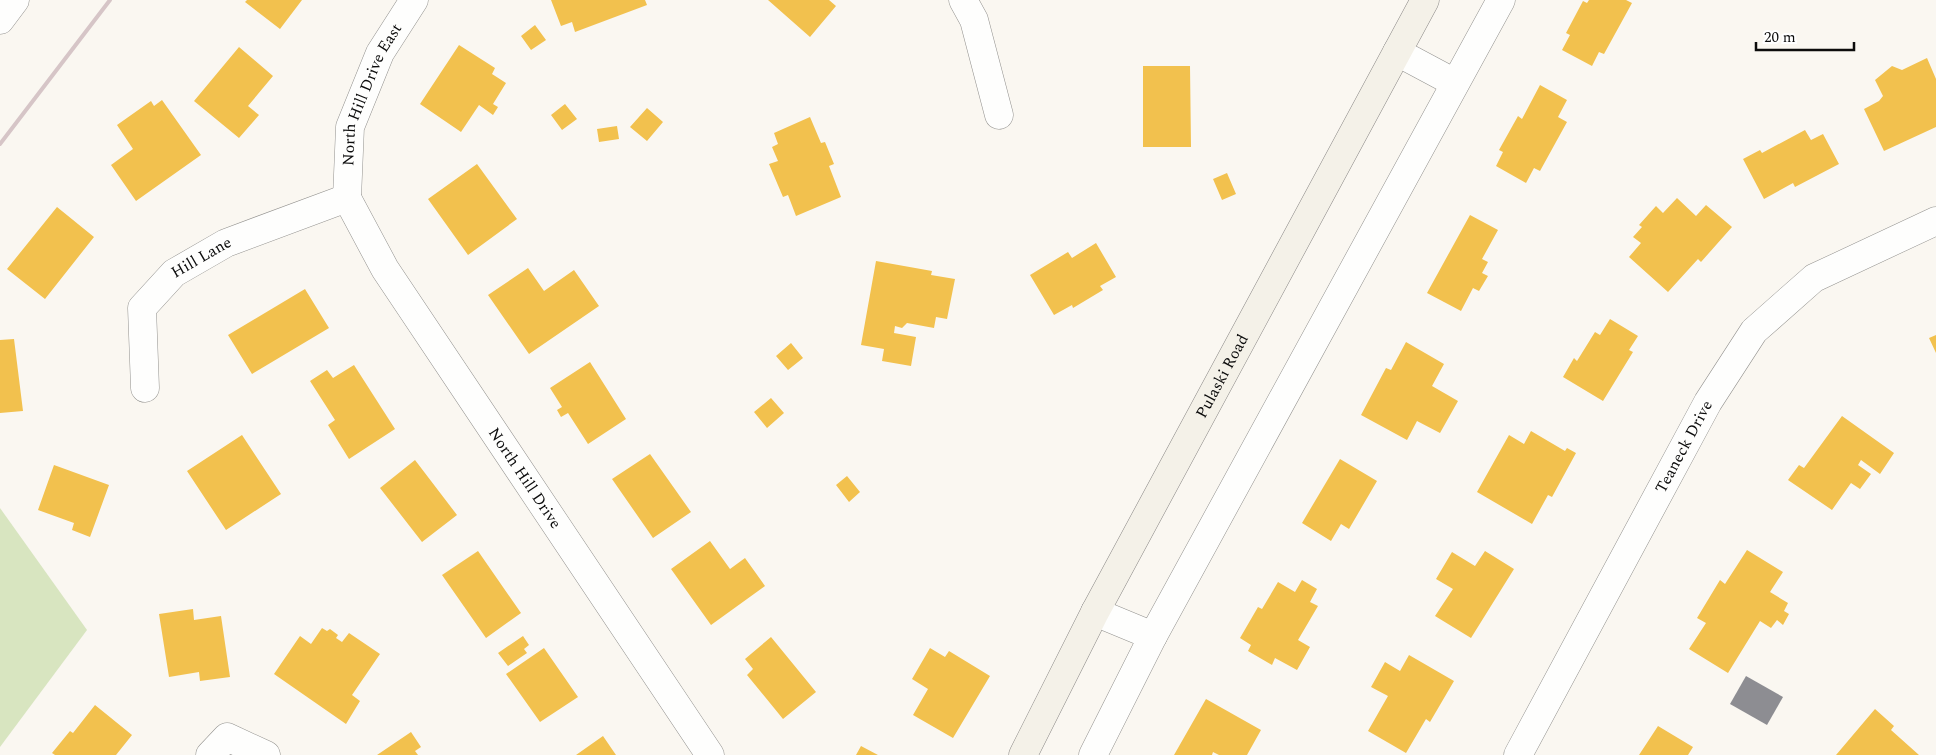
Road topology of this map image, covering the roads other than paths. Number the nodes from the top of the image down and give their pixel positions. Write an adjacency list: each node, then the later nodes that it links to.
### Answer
1 (15, 0): 6 (street)
2 (414, 0): 10 (street, North Hill Drive East)
3 (963, 0): 9 (street)
4 (1425, 0): 7 (main road, Pulaski Road)
5 (1501, 0): 8 (street)
6 (0, 20)
7 (1397, 52): 8 (street); 13 (main road, Pulaski Road)
8 (1455, 83): 14 (street)
9 (999, 115)
10 (347, 198): 12 (street, Hill Lane); 17 (street, North Hill Drive)
11 (1936, 221): 20 (street, Teaneck Drive)
12 (145, 388)
13 (1095, 612): 14 (street); 18 (main road, Pulaski Road)
14 (1152, 636): 19 (street)
15 (210, 755): 16 (street)
16 (266, 755)
17 (710, 755)
18 (1023, 755)
19 (1093, 755)
20 (1518, 755)

